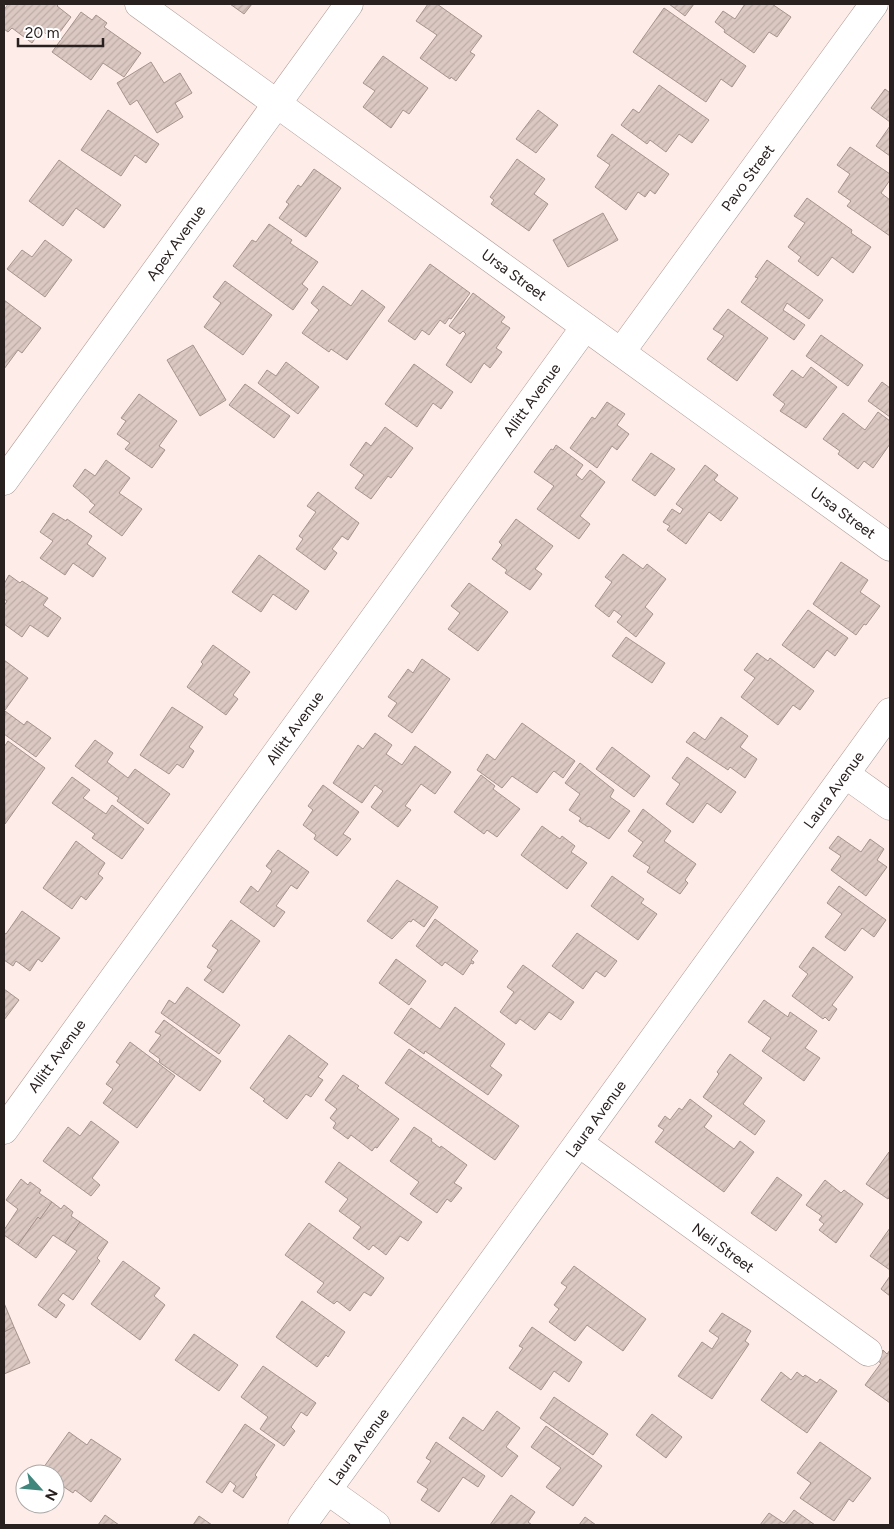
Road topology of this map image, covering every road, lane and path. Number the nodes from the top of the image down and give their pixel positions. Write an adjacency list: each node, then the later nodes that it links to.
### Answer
1 (138, 4): 4 (street, Ursa Street)
2 (349, 4): 4 (street, Apex Avenue)
3 (874, 4): 6 (street, Pavo Street)
4 (277, 104): 5 (street, Ursa Street); 7 (street, Apex Avenue)
5 (585, 327): 6 (street, Ursa Street); 12 (street, Allitt Avenue)
6 (621, 352): 8 (street, Ursa Street)
7 (4, 481)
8 (890, 547)
9 (890, 712): 10 (street, Laura Avenue)
10 (845, 774): 11 (street); 13 (street, Laura Avenue)
11 (890, 806)
12 (4, 1130)
13 (579, 1143): 14 (street, Neil Street); 15 (street, Laura Avenue)
14 (868, 1352)
15 (327, 1490): 16 (street, Laura Avenue); 17 (street)
16 (302, 1525)
17 (376, 1525)

